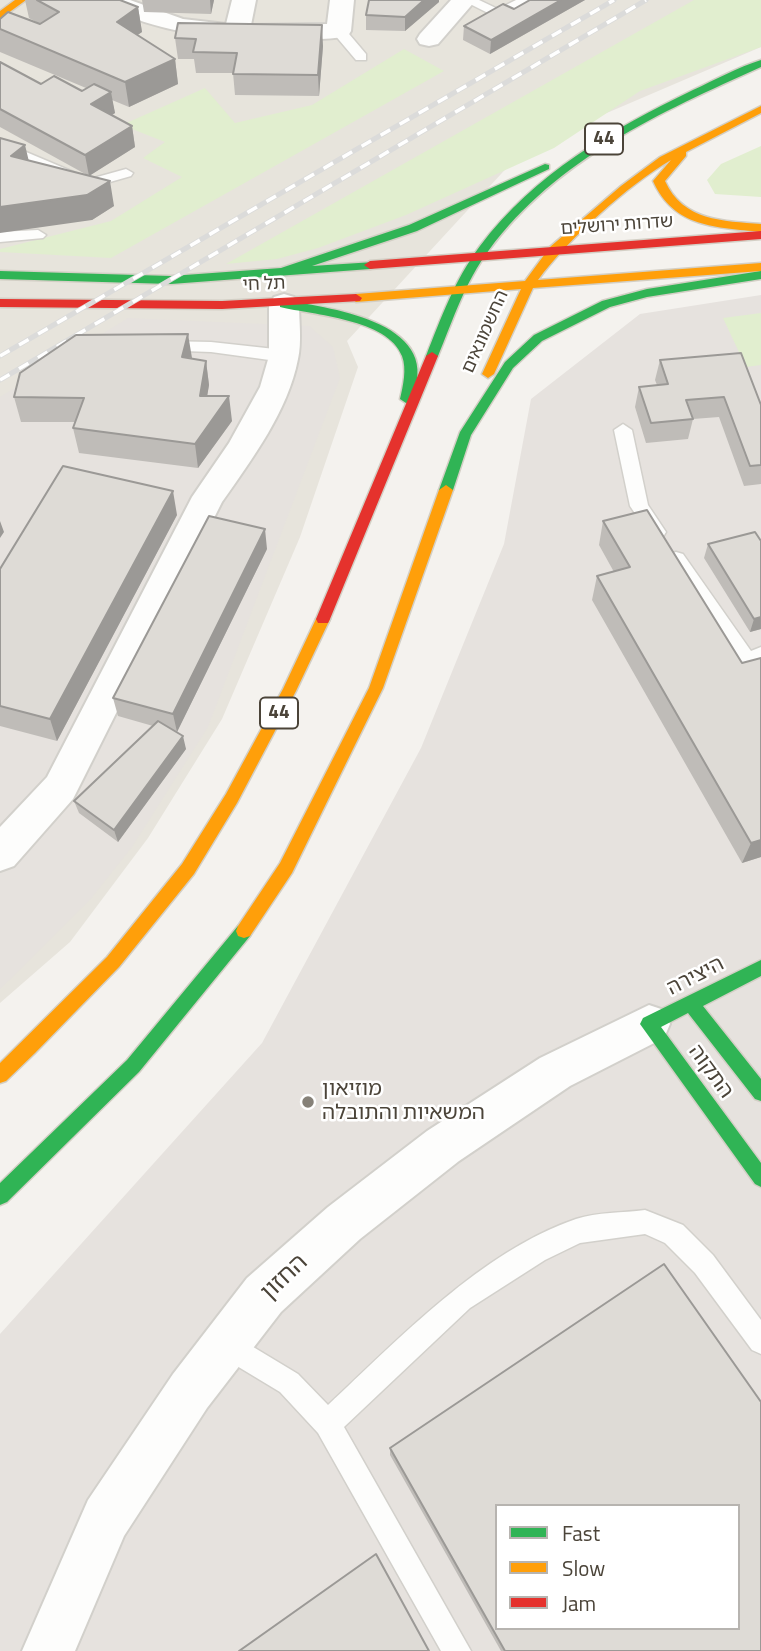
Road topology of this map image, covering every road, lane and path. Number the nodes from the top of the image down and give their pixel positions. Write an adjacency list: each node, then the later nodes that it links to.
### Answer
1 (21, 0): 7 (main road)
2 (109, 0): 8 (street)
3 (244, 0): 8 (street)
4 (342, 0): 9 (street)
5 (466, 0): 6 (lane); 10 (street)
6 (526, 0)
7 (0, 16)
8 (237, 31): 9 (street)
9 (340, 31): 11 (lane)
10 (429, 38)
11 (362, 57)
12 (761, 63): 14 (main road, 44)
13 (761, 109): 15 (main road, 44)
14 (631, 123): 23 (main road, 44); 25 (main road)
15 (695, 141): 18 (main road); 22 (main road, 44)
16 (0, 145): 17 (lane)
17 (126, 173)
18 (761, 228)
19 (38, 235): 21 (lane)
20 (761, 235): 22 (main road, שדרות ירושלים)
21 (0, 237)
22 (555, 250): 23 (main road, שדרות ירושלים); 28 (main road, החשמונאים / 44)
23 (477, 258): 25 (main road, תל חי); 29 (main road, החשמונאים / 44)
24 (761, 267): 28 (main road)
25 (275, 274): 26 (main road, תל חי)
26 (0, 275)
27 (761, 275): 35 (main road)
28 (529, 284): 29 (main road, תל חי); 35 (main road, החשמונאים / 44)
29 (459, 290): 31 (main road, תל חי); 36 (main road, 44)
30 (0, 303): 31 (main road, תל חי)
31 (284, 304): 33 (street); 36 (main road)
32 (149, 345): 33 (lane)
33 (284, 356): 38 (street)
34 (623, 430): 37 (lane)
35 (465, 435): 45 (main road, 44)
36 (397, 438): 42 (main road, 44)
37 (761, 655)
38 (0, 854)
39 (761, 968): 40 (main road, היצירה)
40 (691, 1003): 41 (main road, היצירה); 43 (main road, התקוה)
41 (649, 1024): 44 (main road, התקוה); 47 (street, החזון)
42 (0, 1075)
43 (761, 1093)
44 (761, 1178)
45 (0, 1196)
46 (761, 1342): 48 (lane)
47 (226, 1345): 48 (lane); 49 (street, החזון)
48 (327, 1424): 50 (lane)
49 (48, 1651)
50 (457, 1651)

